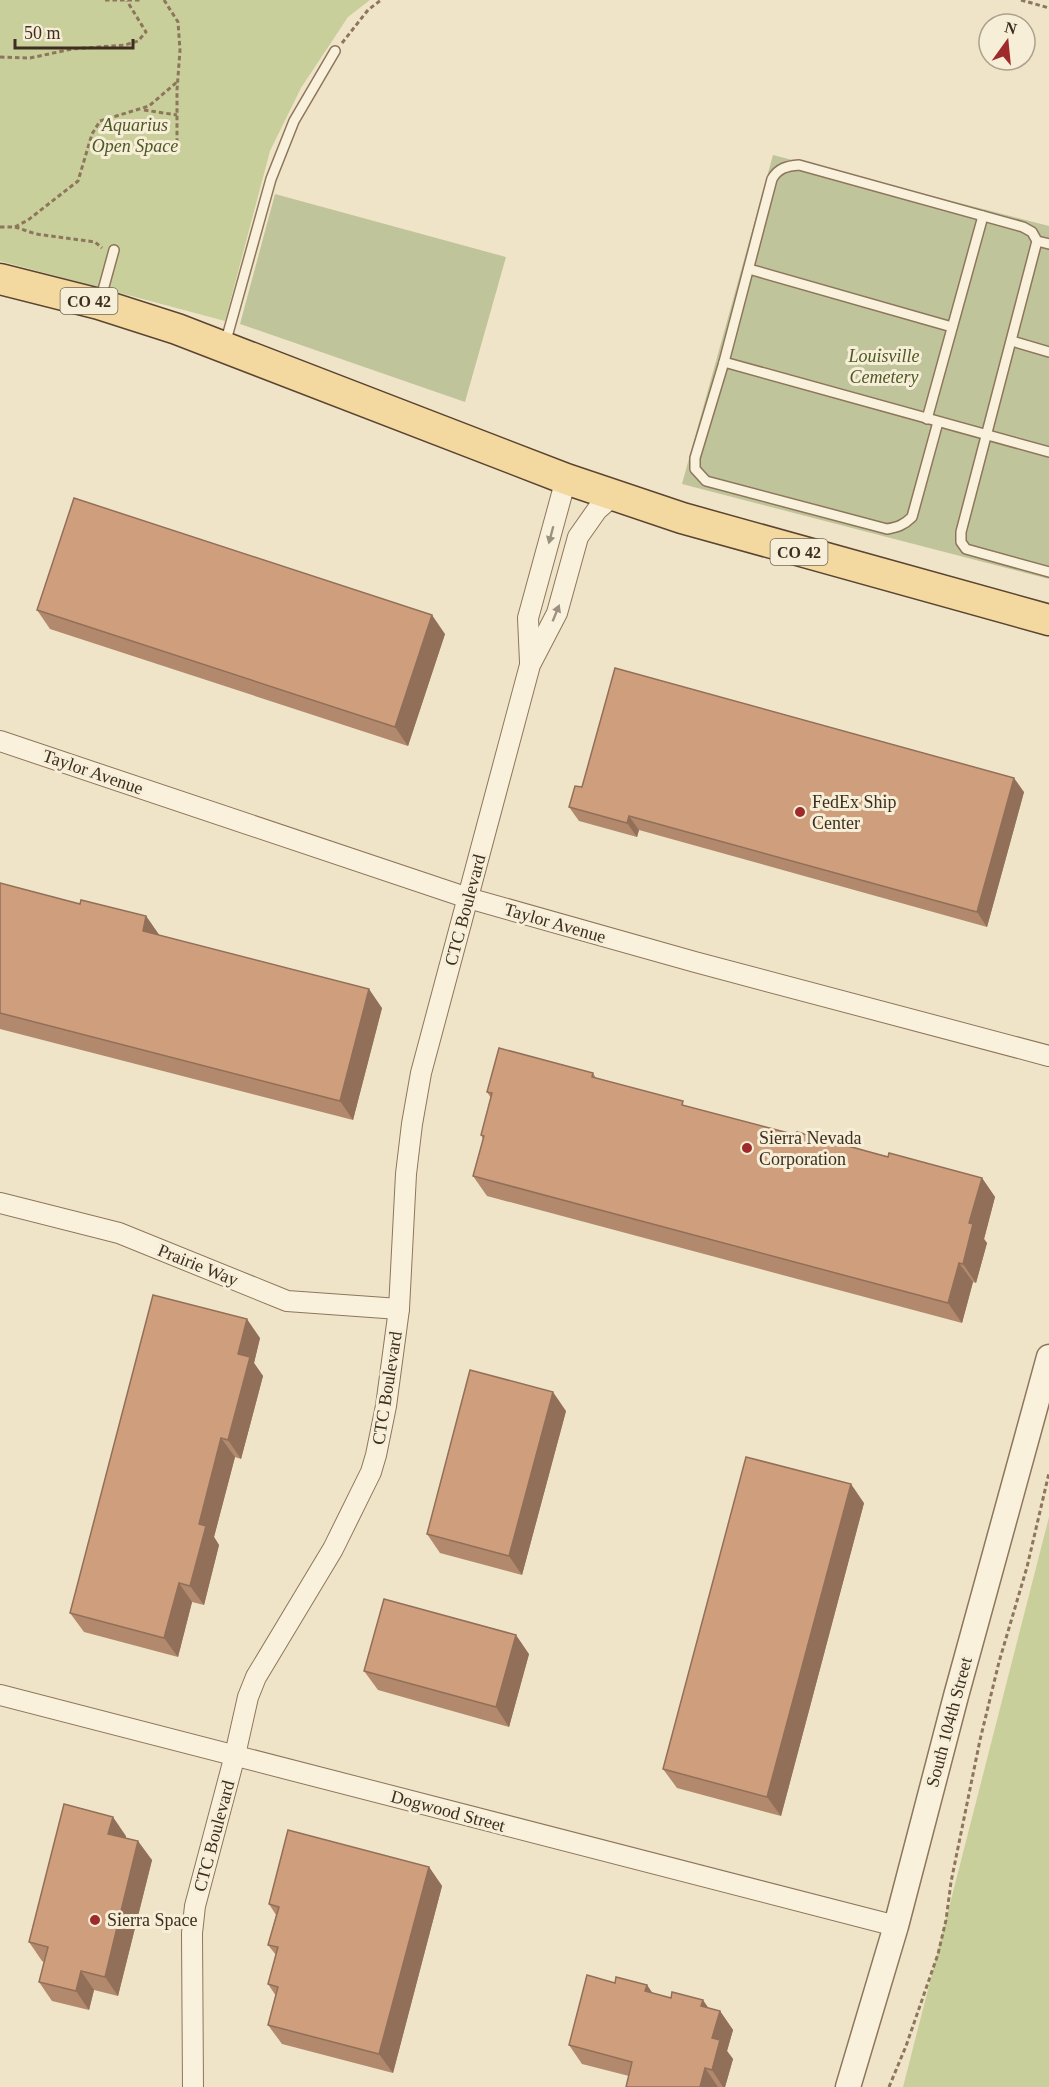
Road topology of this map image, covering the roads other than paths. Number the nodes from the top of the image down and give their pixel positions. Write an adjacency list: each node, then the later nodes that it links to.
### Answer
1 (335, 51): 11 (lane)
2 (983, 216): 3 (lane); 6 (lane); 9 (lane)
3 (1037, 241): 4 (lane); 10 (lane)
4 (1049, 244)
5 (113, 253): 8 (lane)
6 (749, 269): 9 (lane); 13 (lane)
7 (0, 279): 8 (main road, CO 42)
8 (99, 304): 11 (main road, CO 42)
9 (952, 327): 14 (lane)
10 (1012, 341): 12 (lane); 16 (lane)
11 (224, 346): 18 (main road, CO 42)
12 (1049, 352)
13 (724, 362): 14 (lane); 15 (lane)
14 (927, 418): 15 (lane)
15 (938, 422): 16 (lane)
16 (988, 435): 17 (lane); 20 (lane)
17 (1049, 452)
18 (566, 479): 19 (main road, CO 42); 22 (street, CTC Boulevard, one-way to 22)
19 (614, 495): 21 (main road, CO 42); 22 (street, CTC Boulevard, one-way to 19)
20 (1049, 572)
21 (1049, 620)
22 (530, 665): 24 (street, CTC Boulevard)
23 (0, 741): 24 (street, Taylor Avenue)
24 (468, 898): 25 (street, Taylor Avenue); 27 (street, CTC Boulevard)
25 (1049, 1056)
26 (0, 1203): 27 (street, Prairie Way)
27 (399, 1309): 30 (street, CTC Boulevard)
28 (1049, 1357): 31 (street, South 104th Street)
29 (0, 1695): 30 (street, Dogwood Street)
30 (235, 1755): 31 (street, Dogwood Street); 32 (street, CTC Boulevard)
31 (896, 1926): 33 (street, South 104th Street)
32 (193, 2087)
33 (848, 2087)

